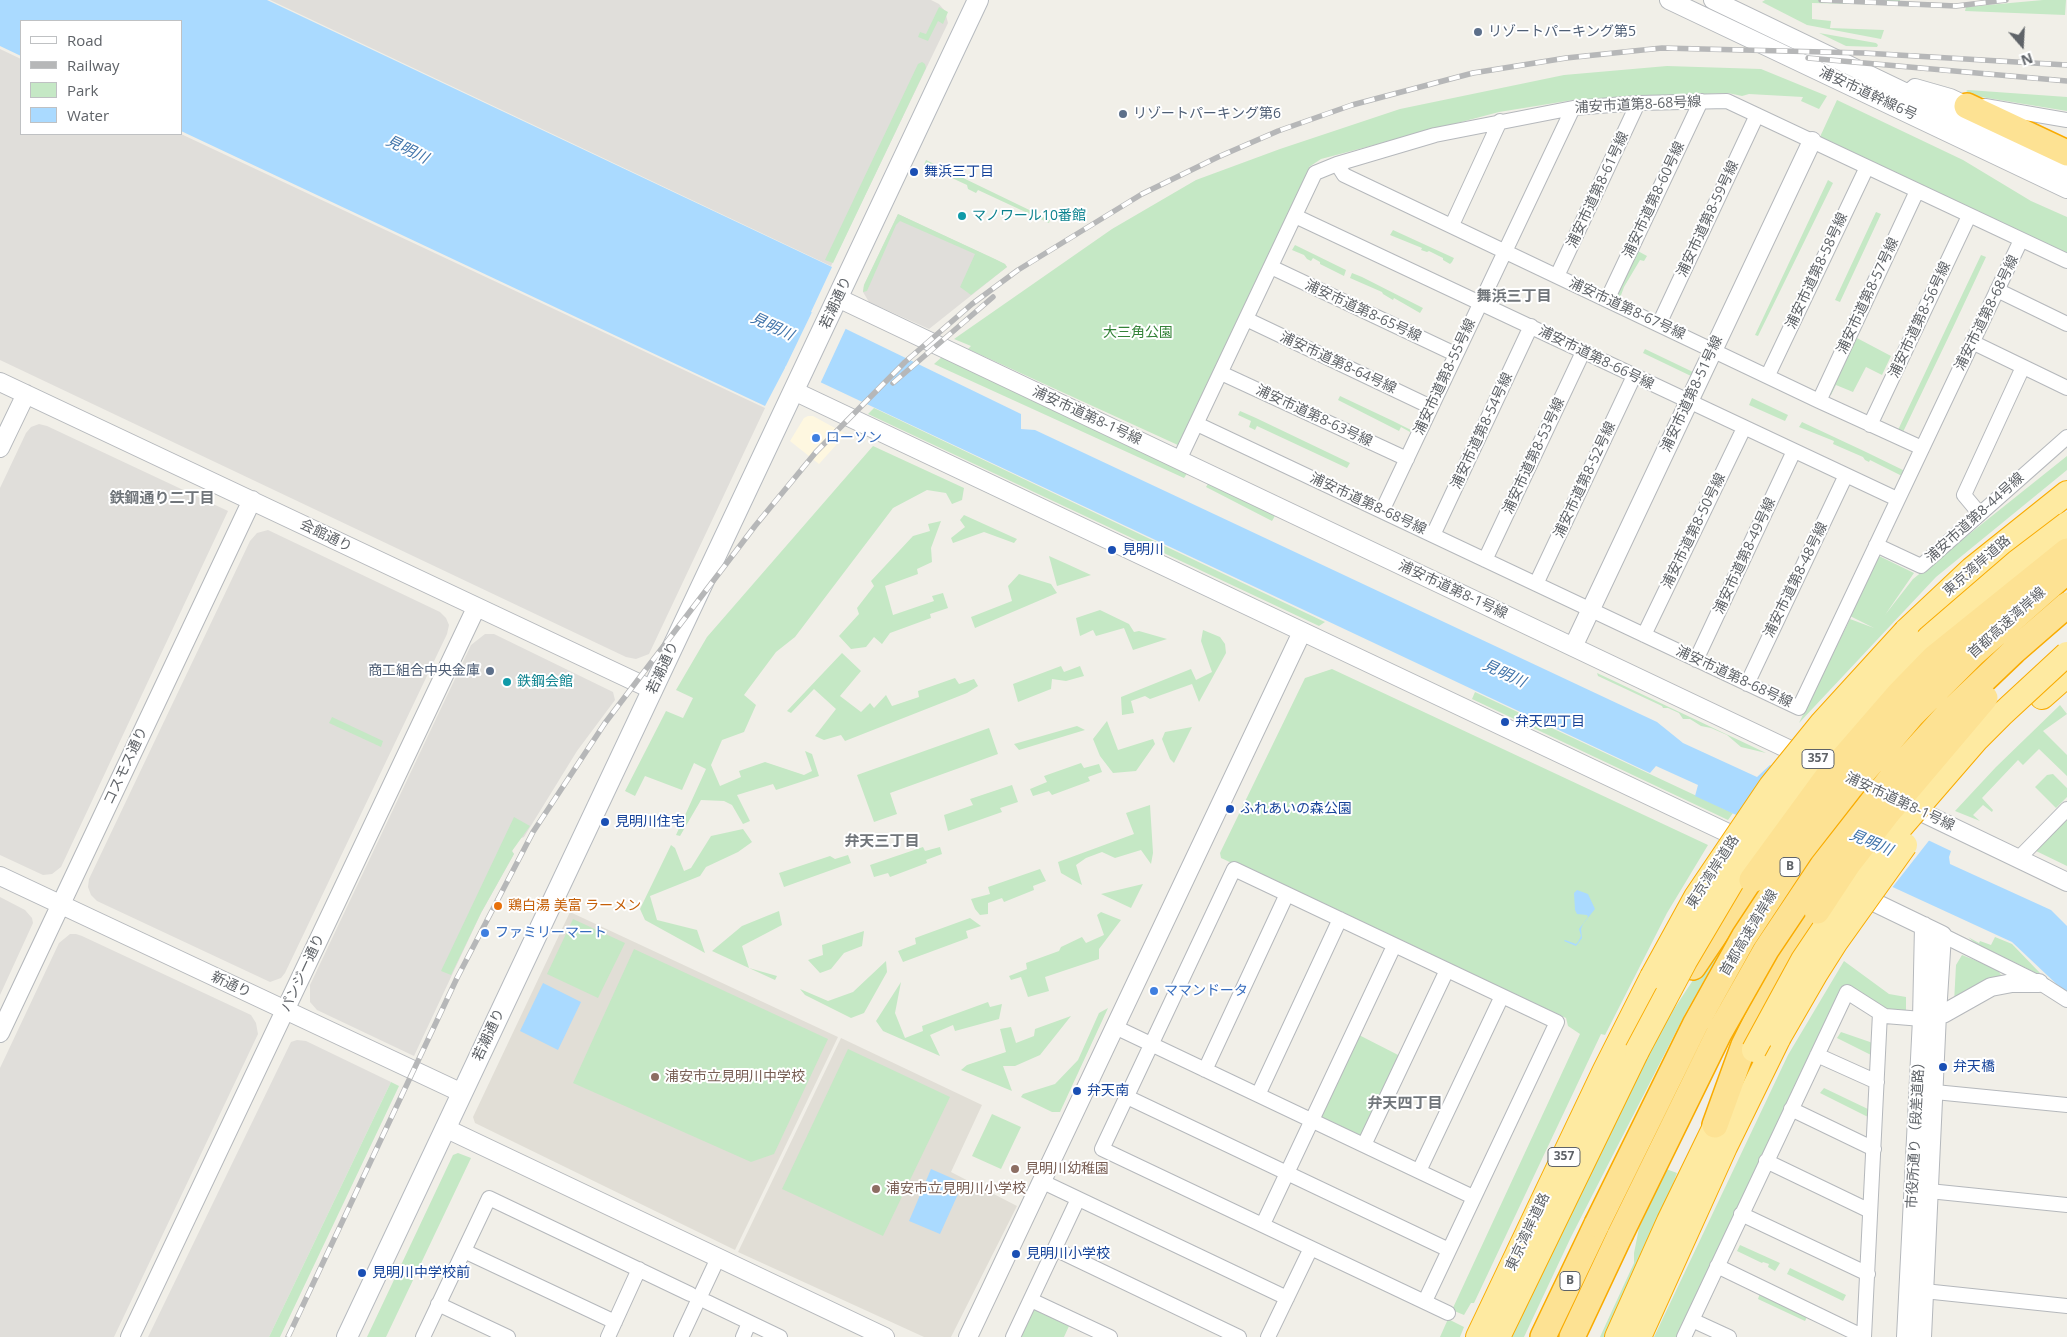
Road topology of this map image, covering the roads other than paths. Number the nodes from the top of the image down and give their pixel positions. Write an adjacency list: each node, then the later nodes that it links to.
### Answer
1 (978, 0): 28 (main road, 若潮通り)
2 (1669, 0): 17 (street, 浦安市道幹線6号)
3 (1713, 0): 4 (street, 浦安市道幹線6号)
4 (1887, 83): 7 (street); 16 (street, 浦安市道幹線6号)
5 (1701, 101): 6 (street, 浦安市道第8-68号線); 9 (street, 浦安市道第8-68号線); 29 (street, 浦安市道第8-60号線)
6 (1638, 103): 8 (street, 浦安市道第8-68号線); 26 (street, 浦安市道第8-61号線)
7 (1967, 106): 10 (street); 13 (highway)
8 (1573, 108): 11 (street, 浦安市道第8-68号線); 23 (street, 浦安市道第8-55号線)
9 (1757, 115): 12 (street, 浦安市道第8-68号線); 32 (street, 浦安市道第8-59号線)
10 (2067, 120)
11 (1500, 121): 14 (street, 浦安市道第8-68号線); 21 (street)
12 (1812, 141): 15 (street, 浦安市道第8-68号線); 36 (street, 浦安市道第8-51号線)
13 (2067, 153)
14 (1337, 164): 19 (street, 浦安市道第8-68号線); 21 (street, 浦安市道第8-67号線)
15 (1867, 167): 18 (street, 浦安市道第8-68号線); 42 (street, 浦安市道第8-58号線)
16 (2067, 170)
17 (2067, 188)
18 (1917, 192): 20 (street, 浦安市道第8-68号線); 47 (street, 浦安市道第8-57号線)
19 (1295, 216): 25 (street, 浦安市道第8-68号線); 30 (street, 浦安市道第8-66号線)
20 (1969, 216): 22 (street, 浦安市道第8-68号線); 51 (street, 浦安市道第8-56号線)
21 (1452, 225): 23 (street, 浦安市道第8-67号線)
22 (2021, 240): 24 (street); 27 (street, 浦安市道第8-68号線)
23 (1504, 251): 26 (street, 浦安市道第8-67号線); 30 (street, 浦安市道第8-55号線)
24 (2067, 262)
25 (1271, 267): 31 (street, 浦安市道第8-68号線); 38 (street, 浦安市道第8-65号線)
26 (1558, 276): 29 (street, 浦安市道第8-67号線)
27 (1997, 290): 33 (street); 35 (street, 浦安市道第8-68号線)
28 (838, 298): 44 (main road, 若潮通り); 58 (street, 浦安市道第8-1号線)
29 (1607, 300): 32 (street, 浦安市道第8-67号線)
30 (1480, 303): 34 (street, 浦安市道第8-66号線); 38 (street, 浦安市道第8-55号線)
31 (1246, 319): 40 (street, 浦安市道第8-68号線); 49 (street, 浦安市道第8-64号線)
32 (1658, 324): 36 (street, 浦安市道第8-67号線)
33 (2067, 324)
34 (1531, 326): 37 (street, 浦安市道第8-66号線); 66 (street, 浦安市道第8-54号線)
35 (1972, 342): 39 (street); 55 (street, 浦安市道第8-68号線)
36 (1713, 350): 42 (street, 浦安市道第8-67号線); 48 (street, 浦安市道第8-51号線)
37 (1583, 352): 41 (street, 浦安市道第8-66号線); 69 (street, 浦安市道第8-53号線)
38 (1455, 354): 49 (street, 浦安市道第8-55号線)
39 (2023, 367): 45 (street); 64 (street)
40 (1221, 373): 50 (street, 浦安市道第8-68号線); 57 (street, 浦安市道第8-63号線)
41 (1634, 376): 48 (street, 浦安市道第8-66号線); 71 (street, 浦安市道第8-52号線)
42 (1768, 376): 47 (street, 浦安市道第8-67号線)
43 (0, 382): 46 (street, 会館通り)
44 (797, 384): 75 (street); 82 (main road, 若潮通り)
45 (2067, 388)
46 (26, 394): 54 (street); 62 (street, 会館通り)
47 (1819, 401): 51 (street, 浦安市道第8-67号線)
48 (1689, 402): 52 (street, 浦安市道第8-66号線); 74 (street, 浦安市道第8-51号線)
49 (1431, 407): 57 (street, 浦安市道第8-55号線)
50 (1197, 424): 58 (street, 浦安市道第8-68号線); 63 (street, 浦安市道第8-68号線)
51 (1870, 425): 55 (street, 浦安市道第8-67号線)
52 (1744, 428): 56 (street, 浦安市道第8-66号線); 76 (street, 浦安市道第8-50号線)
53 (2067, 438): 64 (street, 浦安市道第8-44号線)
54 (0, 448)
55 (1922, 448): 61 (street, 浦安市道第8-68号線)
56 (1794, 451): 59 (street, 浦安市道第8-66号線); 79 (street, 浦安市道第8-49号線)
57 (1406, 459): 63 (street, 浦安市道第8-55号線)
58 (1179, 460): 77 (street, 浦安市道第8-1号線)
59 (1846, 475): 61 (street, 浦安市道第8-66号線); 81 (street, 浦安市道第8-48号線)
60 (2067, 492): 164 (highway, 東京湾岸道路 / 357, bridge)
61 (1897, 499): 67 (street, 浦安市道第8-68号線)
62 (252, 500): 73 (street, 会館通り); 88 (street, コスモス通り)
63 (1382, 511): 66 (street, 浦安市道第8-68号線)
64 (1979, 513): 67 (street, 浦安市道第8-44号線)
65 (2067, 524): 104 (highway, 東京湾岸道路 / 357, bridge)
66 (1434, 535): 69 (street, 浦安市道第8-68号線)
67 (1876, 545): 81 (street, 浦安市道第8-68号線)
68 (2067, 551): 104 (highway, bridge)
69 (1485, 560): 71 (street, 浦安市道第8-68号線)
70 (2067, 571): 166 (highway, 首都高速湾岸線 / B, bridge)
71 (1536, 584): 74 (street, 浦安市道第8-68号線)
72 (2064, 607): 103 (highway, bridge); 167 (highway, 首都高速湾岸線 / B, bridge)
73 (476, 608): 82 (street, 会館通り); 97 (street, パンジー通り)
74 (1590, 609): 76 (street, 浦安市道第8-68号線); 77 (street, 浦安市道第8-51号線)
75 (1302, 632): 90 (street); 100 (street)
76 (1644, 635): 79 (street, 浦安市道第8-68号線)
77 (1572, 646): 84 (street, 浦安市道第8-1号線)
78 (2067, 654): 103 (highway, bridge)
79 (1696, 660): 81 (street, 浦安市道第8-68号線)
80 (2067, 675): 169 (highway, bridge)
81 (1747, 684)
82 (652, 690): 109 (main road, 若潮通り)
83 (2067, 809): 84 (street)
84 (2019, 858): 86 (street, 浦安市道第8-1号線)
85 (0, 876): 88 (street, 新通り)
86 (2067, 882)
87 (1287, 894): 89 (street); 102 (street); 106 (street)
88 (60, 904): 97 (street, 新通り); 101 (street, コスモス通り)
89 (1340, 920): 92 (street); 110 (street)
90 (1924, 926): 91 (street); 99 (street, 市役所通り（段差道路）)
91 (1942, 936): 94 (street); 99 (street, 市役所通り（段差道路）)
92 (1394, 946): 93 (street); 114 (street)
93 (1447, 970): 95 (street); 117 (street)
94 (2038, 983): 96 (street); 99 (street)
95 (1502, 996): 120 (street); 124 (street)
96 (2067, 1000)
97 (286, 1010): 109 (street, 新通り); 150 (street, パンジー通り)
98 (1880, 1013): 99 (street); 105 (street); 107 (street)
99 (1929, 1017): 108 (street, 市役所通り（段差道路）); 173 (street, 市役所通り（段差道路）)
100 (1116, 1027): 102 (street); 122 (street)
101 (0, 1032)
102 (1152, 1044): 106 (street); 111 (street)
103 (1749, 1047): 115 (highway)
104 (1637, 1051): 165 (highway, 東京湾岸道路 / 357)
105 (1817, 1055): 107 (street); 113 (street)
106 (1205, 1070): 110 (street)
107 (1877, 1082): 118 (street)
108 (1935, 1092): 112 (street); 123 (street, 市役所通り（段差道路）)
109 (462, 1093): 116 (main road, 若潮通り)
110 (1258, 1095): 114 (street)
111 (1127, 1097): 121 (street); 129 (street)
112 (2067, 1105)
113 (1791, 1109): 118 (street); 119 (street)
114 (1312, 1121): 117 (street); 121 (street)
115 (1715, 1125): 168 (highway)
116 (445, 1128): 134 (street); 151 (main road, 若潮通り)
117 (1364, 1145): 120 (street)
118 (1874, 1149): 127 (street)
119 (1766, 1162): 127 (street); 128 (street)
120 (1419, 1171): 124 (street)
121 (1287, 1172): 129 (street); 132 (street)
122 (1043, 1182): 125 (street); 159 (street)
123 (1929, 1191): 126 (street); 138 (street, 市役所通り（段差道路）)
124 (1473, 1197): 132 (street)
125 (1078, 1199): 131 (street); 140 (street)
126 (2067, 1205)
127 (1870, 1211): 137 (street)
128 (1741, 1214): 135 (street); 137 (street)
129 (1263, 1224): 130 (street)
130 (1311, 1248): 140 (street); 142 (street)
131 (1055, 1249): 141 (street); 162 (street)
132 (1449, 1250): 142 (street)
133 (464, 1251): 136 (street); 144 (street); 148 (street)
134 (718, 1258): 155 (street); 158 (street)
135 (1717, 1266): 147 (street); 172 (street)
136 (639, 1269): 139 (street); 148 (street)
137 (1868, 1274): 172 (street)
138 (1924, 1291): 145 (street); 174 (street, 市役所通り（段差道路）)
139 (690, 1294)
140 (1287, 1298): 163 (street)
141 (1031, 1300): 160 (street); 161 (street)
142 (1425, 1301): 146 (street)
143 (706, 1302): 149 (street)
144 (438, 1304): 152 (street); 153 (street)
145 (2067, 1306)
146 (1448, 1313)
147 (1692, 1320): 170 (street); 171 (street)
148 (615, 1322): 154 (street)
149 (749, 1323): 156 (street); 157 (street)
150 (130, 1337)
151 (347, 1337)
152 (423, 1337)
153 (508, 1337)
154 (608, 1337)
155 (681, 1337)
156 (743, 1337)
157 (780, 1337)
158 (885, 1337)
159 (968, 1337)
160 (1013, 1337)
161 (1110, 1337)
162 (1239, 1337)
163 (1268, 1337)
164 (1478, 1337)
165 (1498, 1337)
166 (1543, 1337)
167 (1572, 1337)
168 (1617, 1337)
169 (1638, 1337)
170 (1684, 1337)
171 (1729, 1337)
172 (1864, 1337)
173 (1906, 1337)
174 (1922, 1337)

